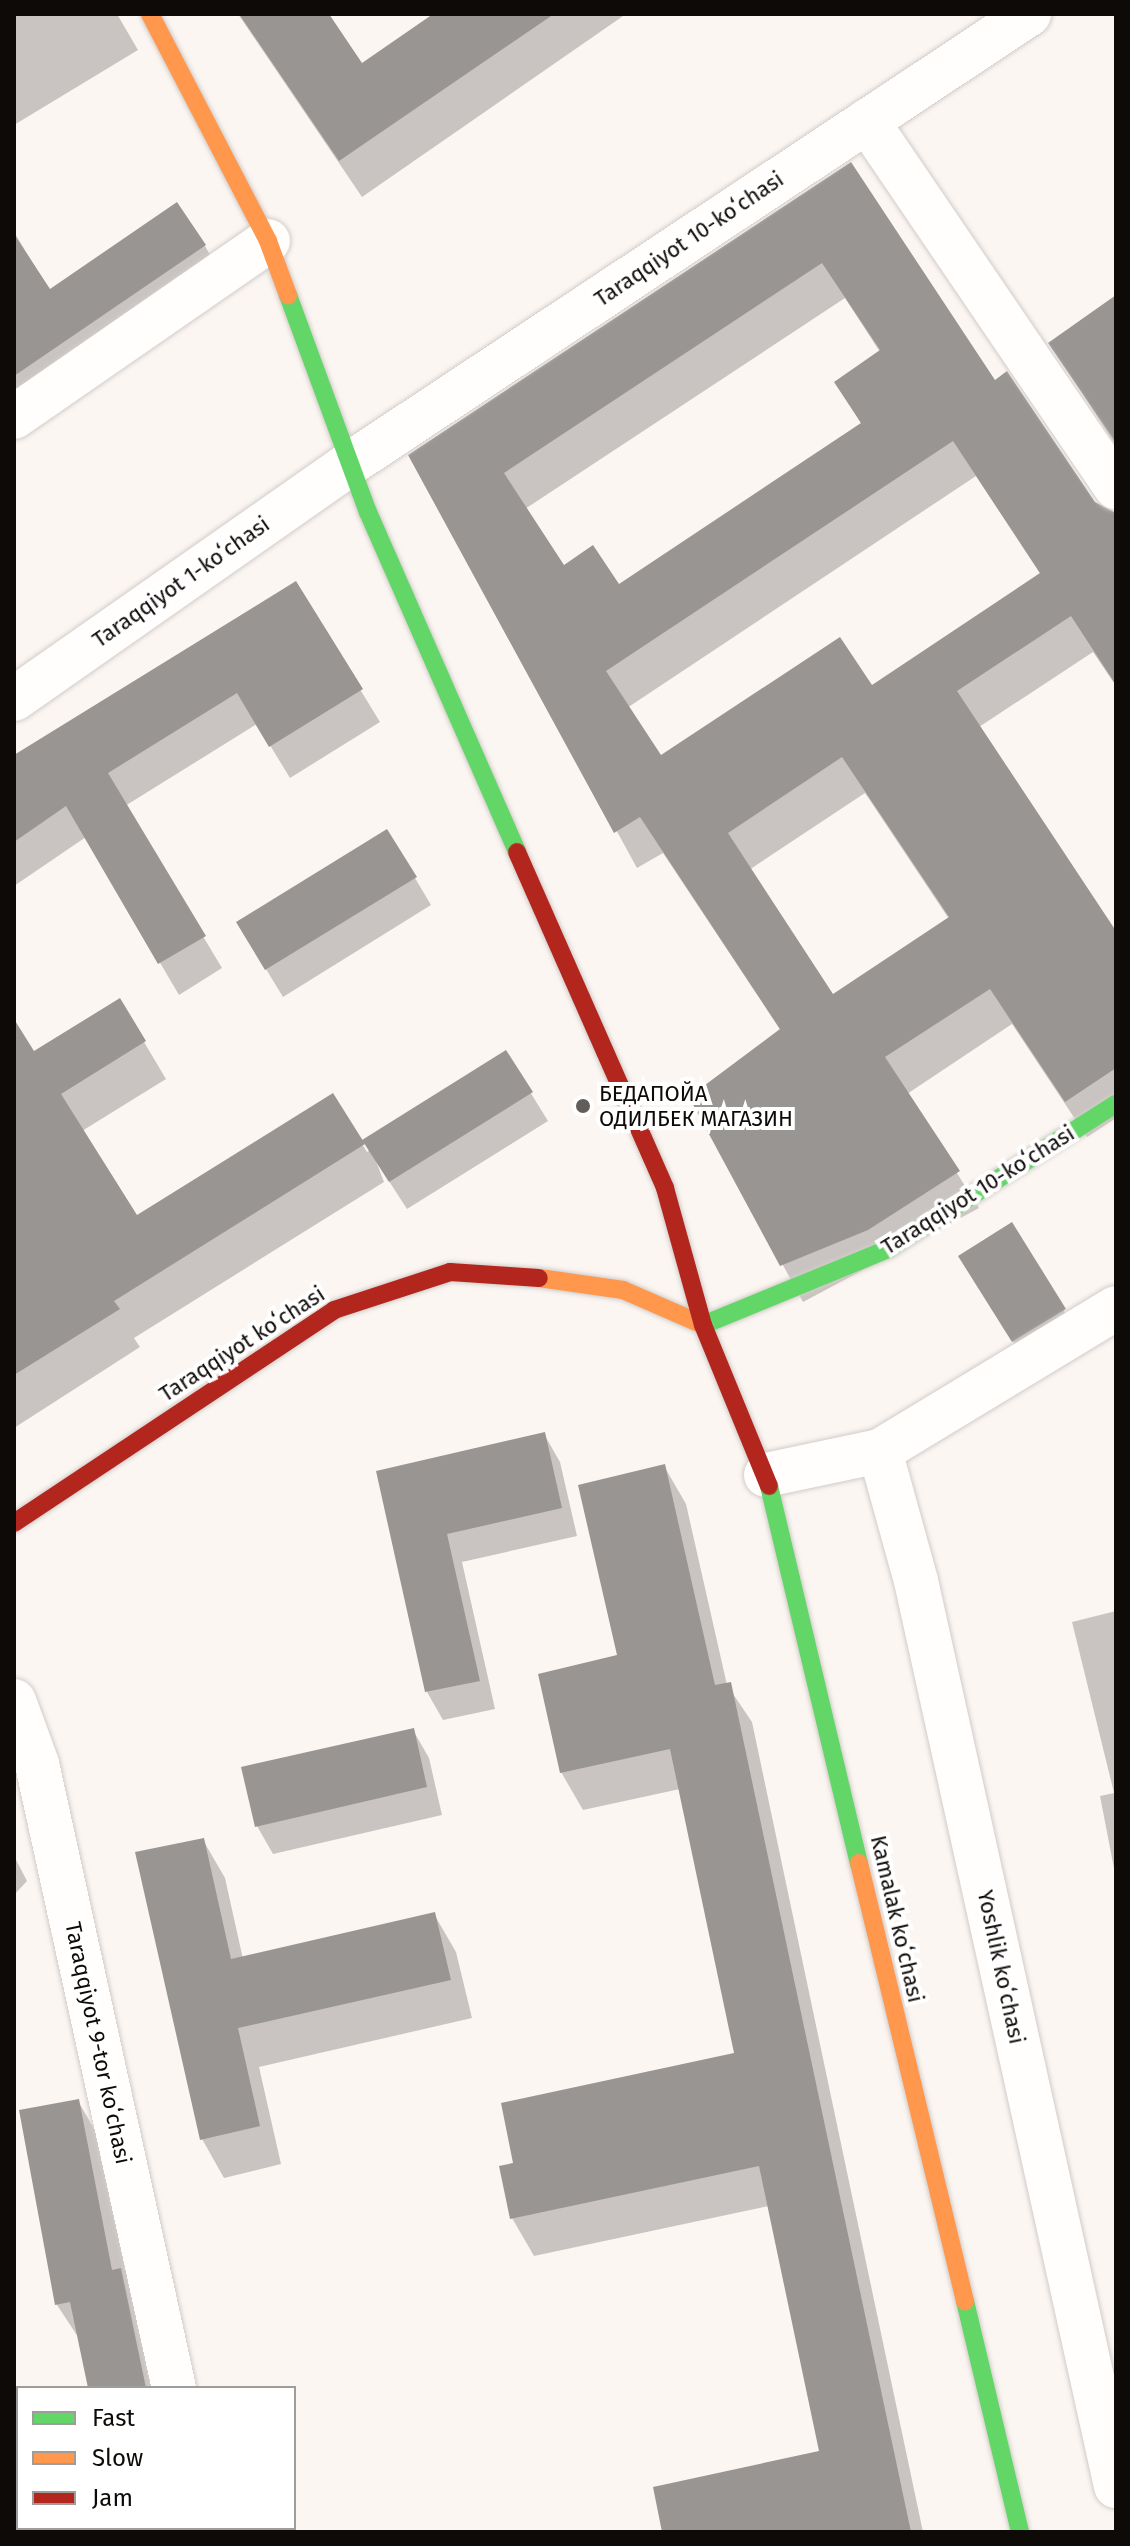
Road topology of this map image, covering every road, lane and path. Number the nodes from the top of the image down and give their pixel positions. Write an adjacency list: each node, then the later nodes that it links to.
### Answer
1 (150, 14): 4 (street, Kamalak koʻchasi)
2 (1029, 14): 3 (street, Taraqqiyot 10-koʻchasi)
3 (867, 121): 6 (street, Taraqqiyot 10-koʻchasi); 7 (street)
4 (268, 241): 5 (street); 6 (street, Kamalak koʻchasi)
5 (14, 417)
6 (348, 465): 8 (street, Taraqqiyot 1-koʻchasi); 11 (street, Kamalak koʻchasi)
7 (1116, 488)
8 (14, 699)
9 (1116, 1104): 11 (street, Taraqqiyot 10-koʻchasi)
10 (1116, 1308): 12 (street)
11 (703, 1325): 13 (street, Kamalak koʻchasi); 14 (street, Taraqqiyot koʻchasi)
12 (880, 1451): 13 (street); 17 (street, Yoshlik koʻchasi)
13 (766, 1475): 18 (street, Kamalak koʻchasi)
14 (14, 1523)
15 (14, 1701): 16 (street, Taraqqiyot 9-tor koʻchasi)
16 (174, 2386)
17 (1116, 2486)
18 (1020, 2532)

